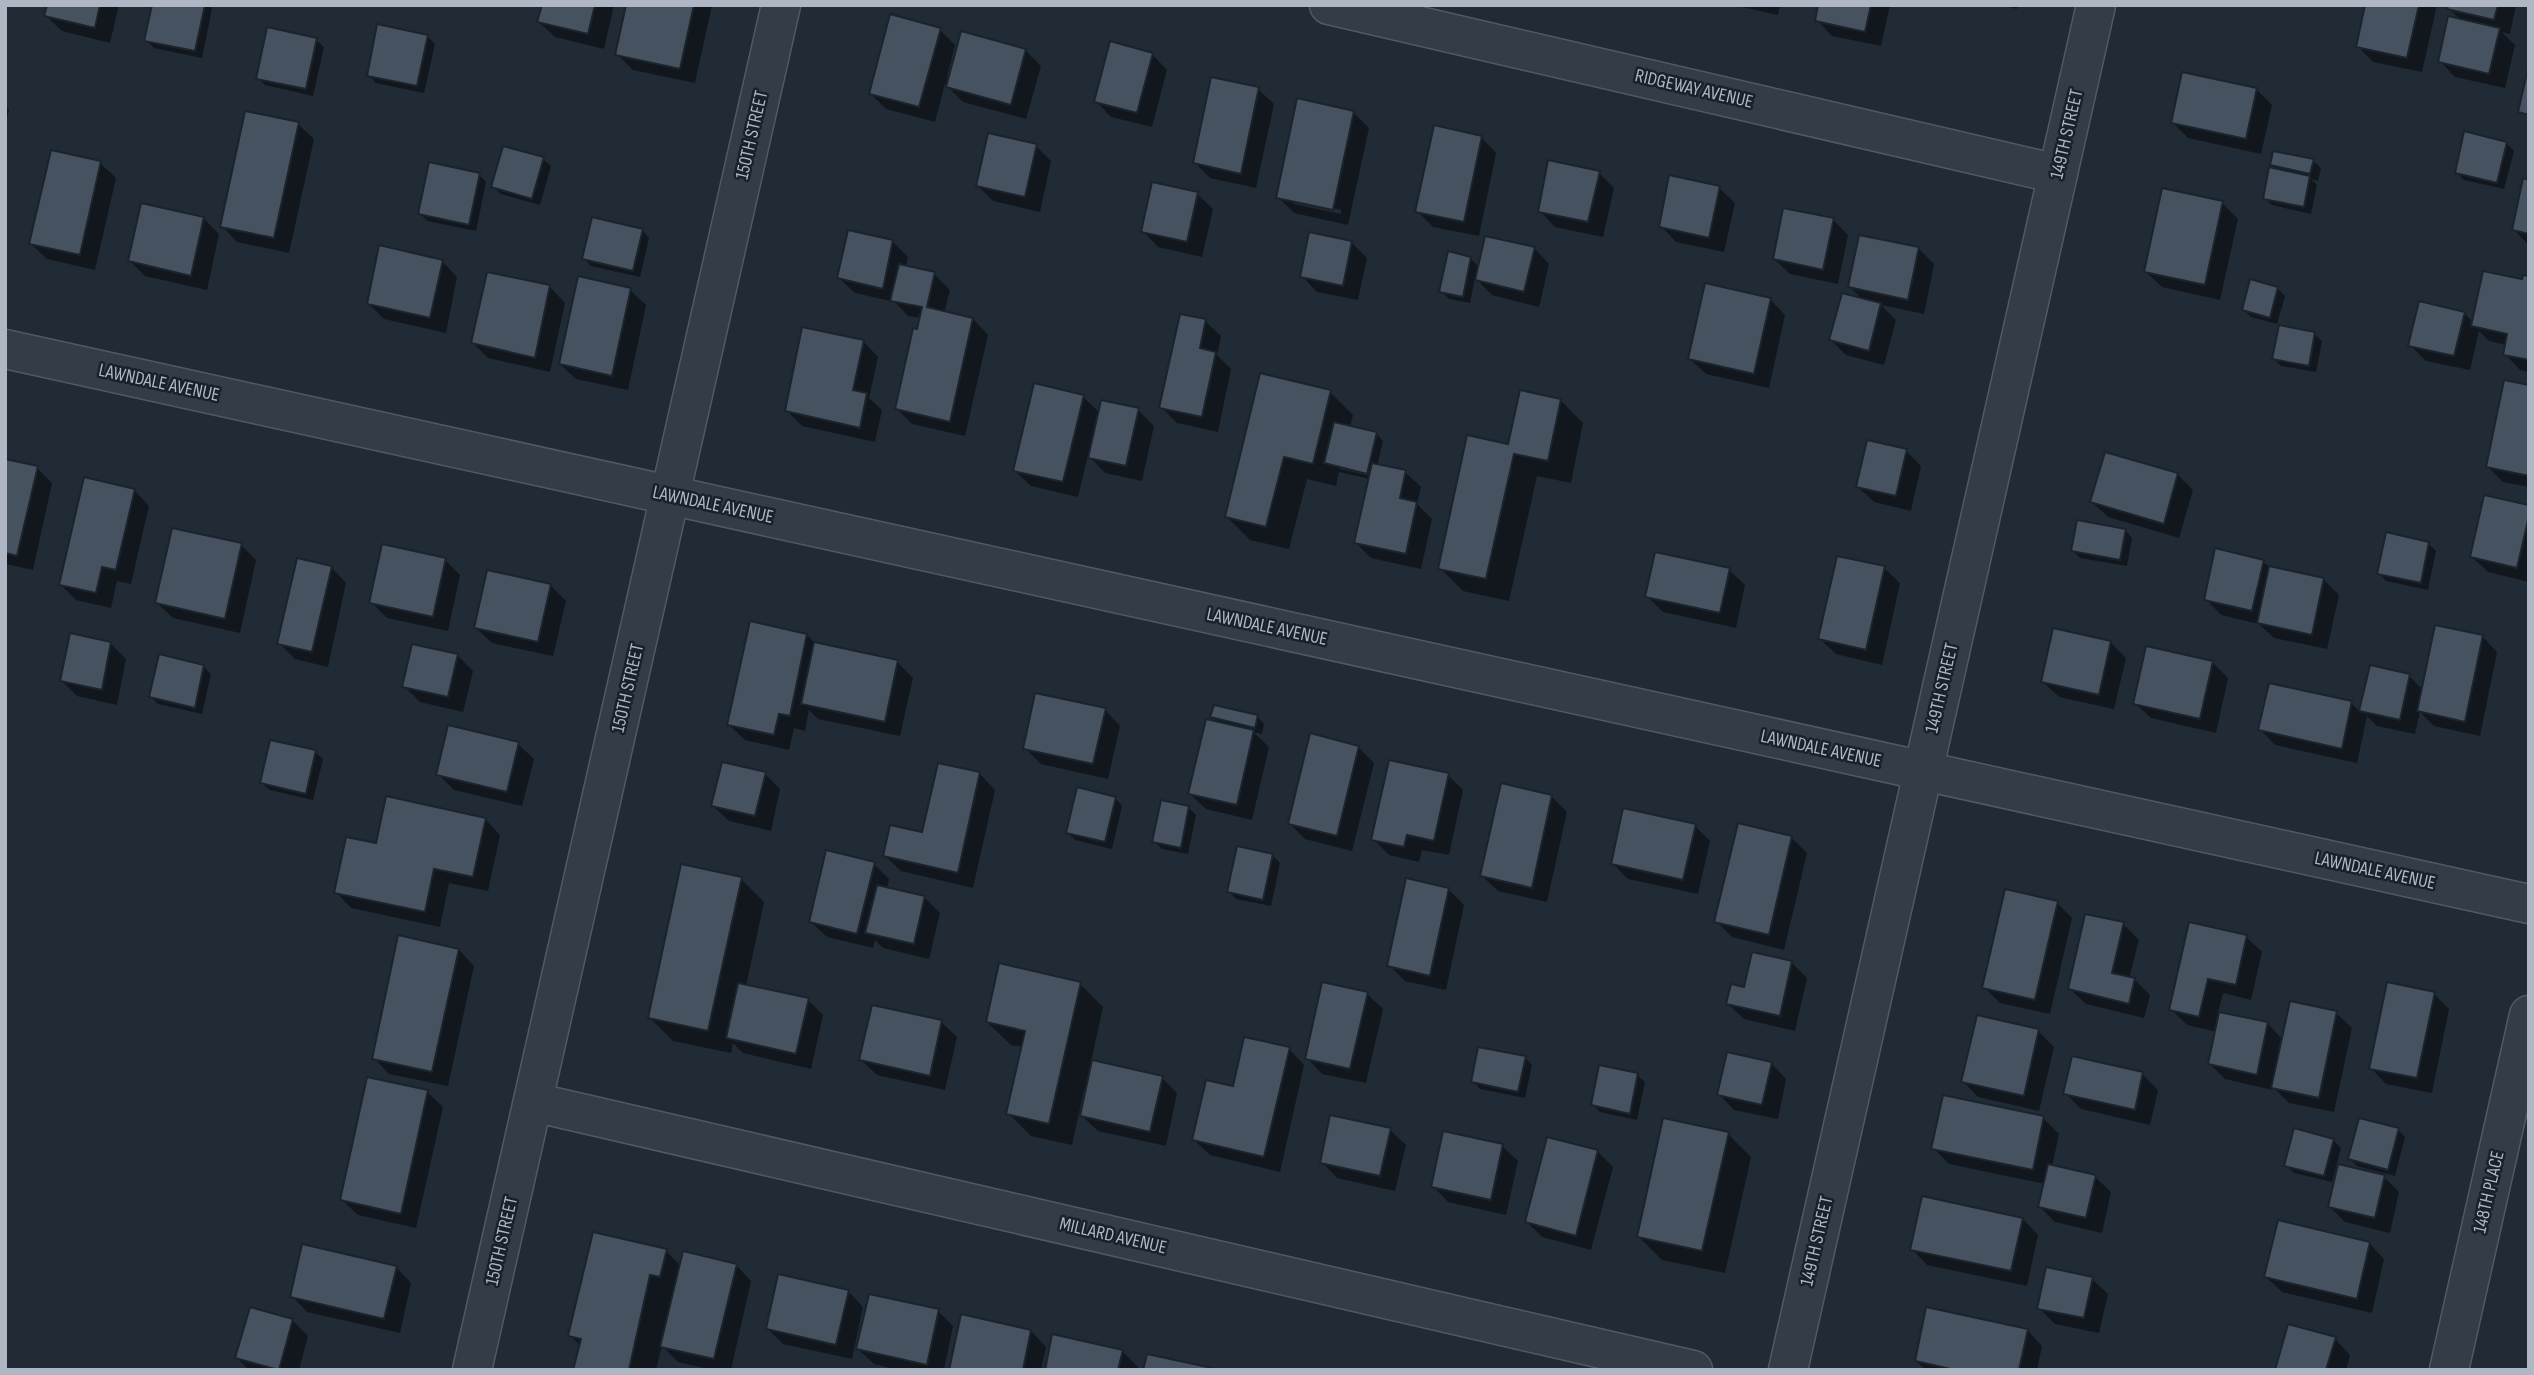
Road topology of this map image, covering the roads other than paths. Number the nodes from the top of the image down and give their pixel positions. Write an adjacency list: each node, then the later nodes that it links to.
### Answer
1 (781, 5): 6 (street, 150TH STREET)
2 (1329, 5): 4 (street, RIDGEWAY AVENUE)
3 (2096, 5): 4 (street, 149TH STREET)
4 (2058, 174): 7 (street, 149TH STREET)
5 (5, 349): 6 (street, LAWNDALE AVENUE)
6 (672, 496): 7 (street, LAWNDALE AVENUE); 10 (street, 150TH STREET)
7 (1923, 771): 8 (street, LAWNDALE AVENUE); 13 (street, 149TH STREET)
8 (2529, 904)
9 (2529, 1015): 14 (street, 148TH PLACE)
10 (533, 1102): 11 (street, 150TH STREET); 12 (street, MILLARD AVENUE)
11 (472, 1370)
12 (1693, 1370)
13 (1788, 1370)
14 (2449, 1370)

